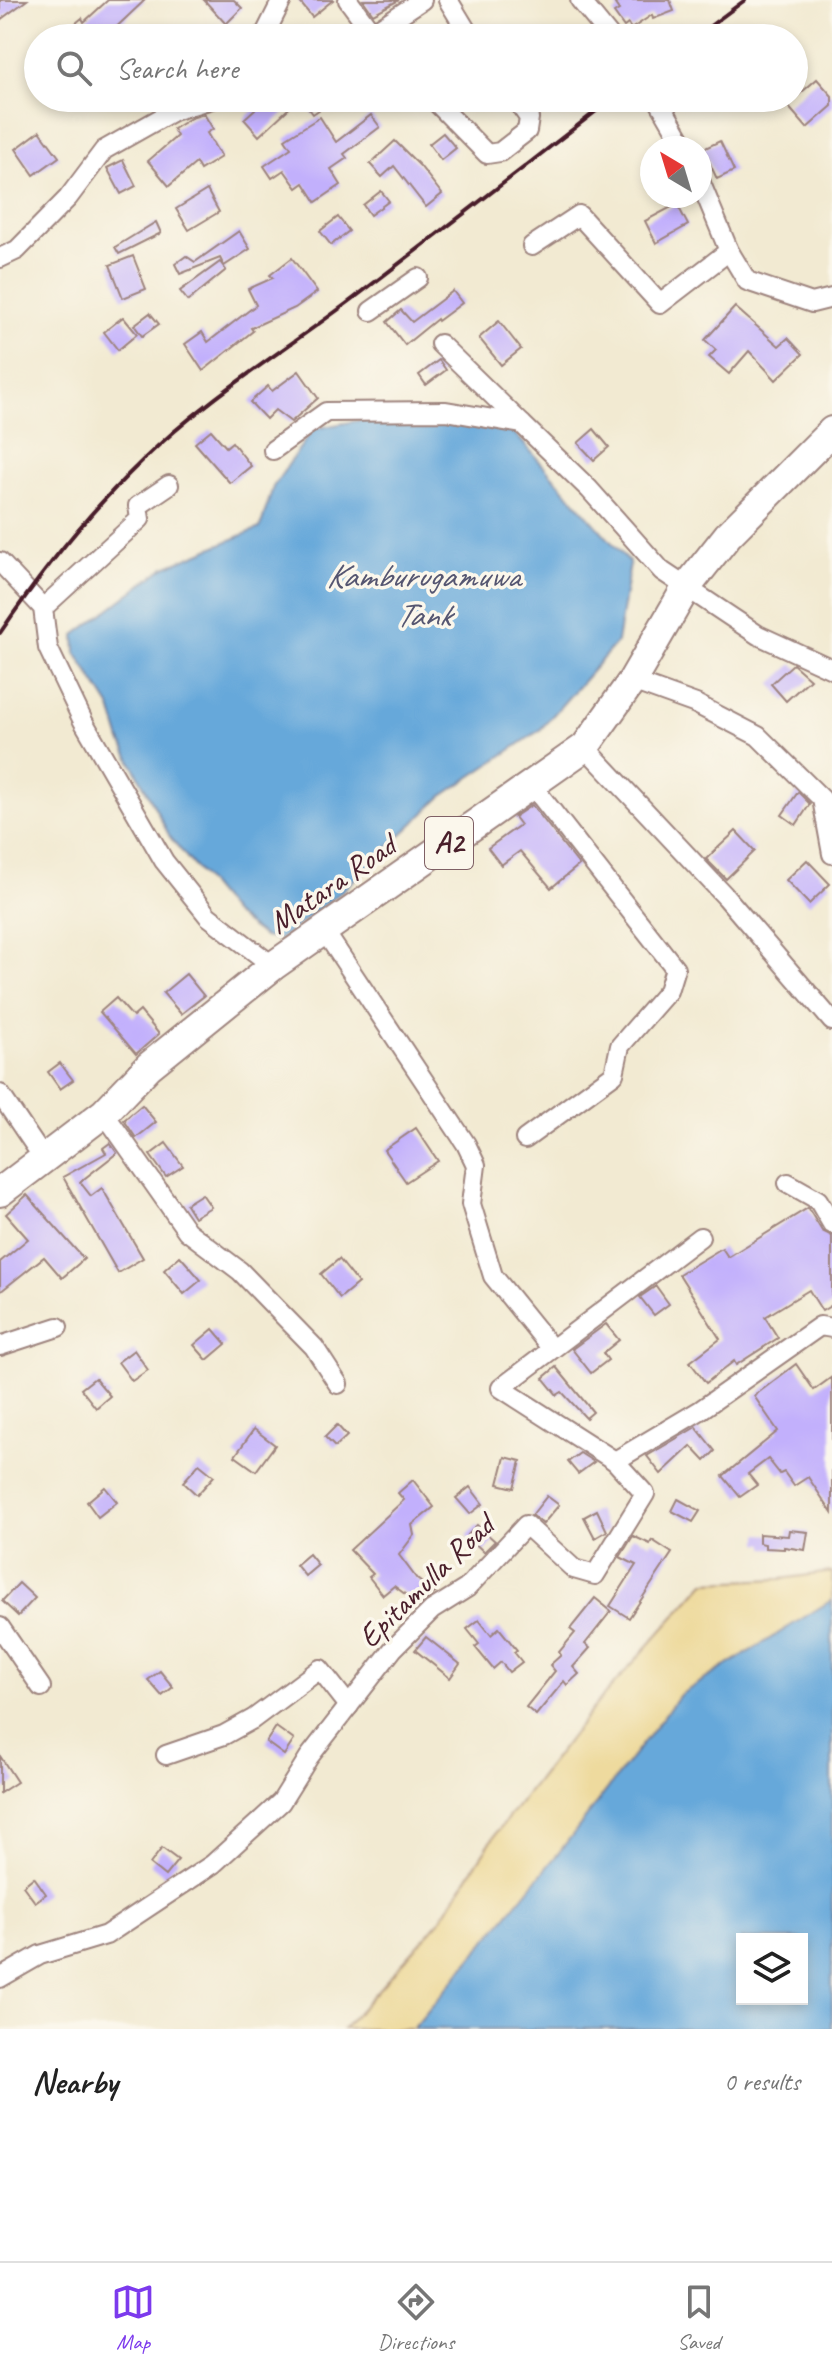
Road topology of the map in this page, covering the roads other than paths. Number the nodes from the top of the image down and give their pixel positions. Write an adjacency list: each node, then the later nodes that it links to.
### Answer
1 (282, 0): 6 (street)
2 (348, 0): 7 (street)
3 (422, 0): 8 (street)
4 (448, 0): 9 (street)
5 (582, 1): 10 (street)
6 (270, 24)
7 (365, 24)
8 (390, 24)
9 (463, 24)
10 (600, 24)
11 (171, 112): 19 (street)
12 (446, 112): 13 (street)
13 (525, 112)
14 (665, 112): 15 (street)
15 (679, 136)
16 (711, 208): 18 (street)
17 (532, 246): 18 (street)
18 (729, 251): 21 (street)
19 (0, 258)
20 (418, 278): 22 (street)
21 (832, 298)
22 (371, 311)
23 (440, 344): 24 (street)
24 (522, 424): 26 (street); 29 (street)
25 (832, 431): 29 (highway, Matara Road / A2)
26 (273, 450)
27 (169, 485): 30 (street)
28 (0, 562): 30 (street)
29 (686, 588): 31 (street); 32 (highway, Matara Road / A2)
30 (43, 608): 37 (street)
31 (832, 669)
32 (632, 681): 33 (highway, Matara Road / A2); 35 (street)
33 (585, 747): 34 (highway, Matara Road / A2); 38 (street)
34 (531, 784): 36 (highway, Matara Road / A2); 41 (street)
35 (832, 854)
36 (325, 932): 37 (highway, Matara Road / A2); 50 (street)
37 (273, 966): 40 (highway, Matara Road / A2)
38 (832, 1021)
39 (0, 1094): 42 (street)
40 (104, 1113): 42 (highway, Matara Road / A2); 51 (street)
41 (525, 1139)
42 (44, 1159): 44 (highway, Matara Road / A2)
43 (788, 1183): 45 (street)
44 (0, 1192)
45 (832, 1224)
46 (700, 1237): 50 (street)
47 (58, 1327): 49 (street)
48 (832, 1328): 52 (street)
49 (0, 1346)
50 (552, 1349): 52 (street)
51 (338, 1384)
52 (615, 1461): 55 (street, Epitamulla Road)
53 (0, 1627): 54 (street)
54 (41, 1687)
55 (349, 1706): 56 (street); 57 (street, Epitamulla Road)
56 (166, 1755)
57 (0, 1978)

